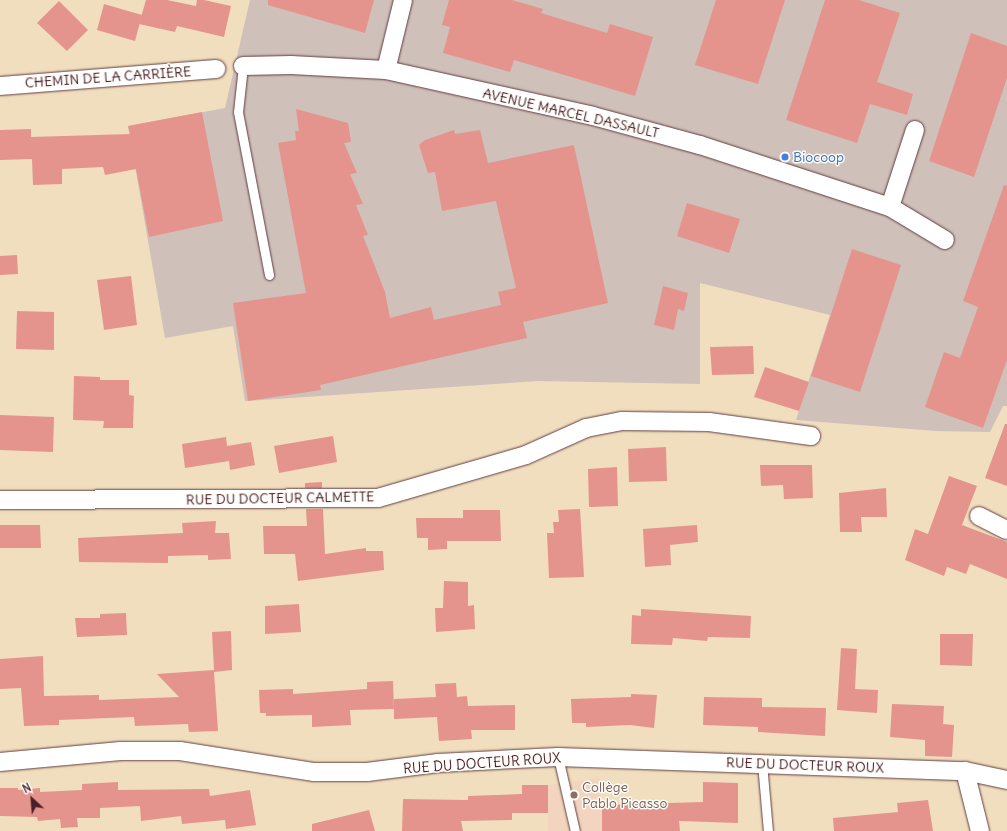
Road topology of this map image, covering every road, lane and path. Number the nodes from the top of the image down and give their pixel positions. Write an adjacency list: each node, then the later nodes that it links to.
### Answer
1 (403, 0): 4 (street)
2 (243, 66): 4 (street, AVENUE MARCEL DASSAULT); 9 (lane)
3 (216, 69): 5 (street, CHEMIN DE LA CARRIÈRE)
4 (386, 70): 7 (street, AVENUE MARCEL DASSAULT)
5 (0, 86)
6 (915, 130): 7 (street)
7 (890, 207): 8 (street, AVENUE MARCEL DASSAULT)
8 (945, 240)
9 (269, 275)
10 (811, 436): 11 (street, RUE DU DOCTEUR CALMETTE)
11 (0, 500)
12 (979, 516): 13 (street)
13 (1007, 530)
14 (558, 757): 15 (street, RUE DU DOCTEUR ROUX); 16 (street, RUE DU DOCTEUR ROUX); 19 (lane)
15 (0, 762)
16 (762, 763): 17 (street, RUE DU DOCTEUR ROUX); 20 (lane)
17 (966, 771): 18 (street, RUE DU DOCTEUR ROUX); 21 (street)
18 (1007, 780)
19 (575, 831)
20 (768, 831)
21 (980, 831)

